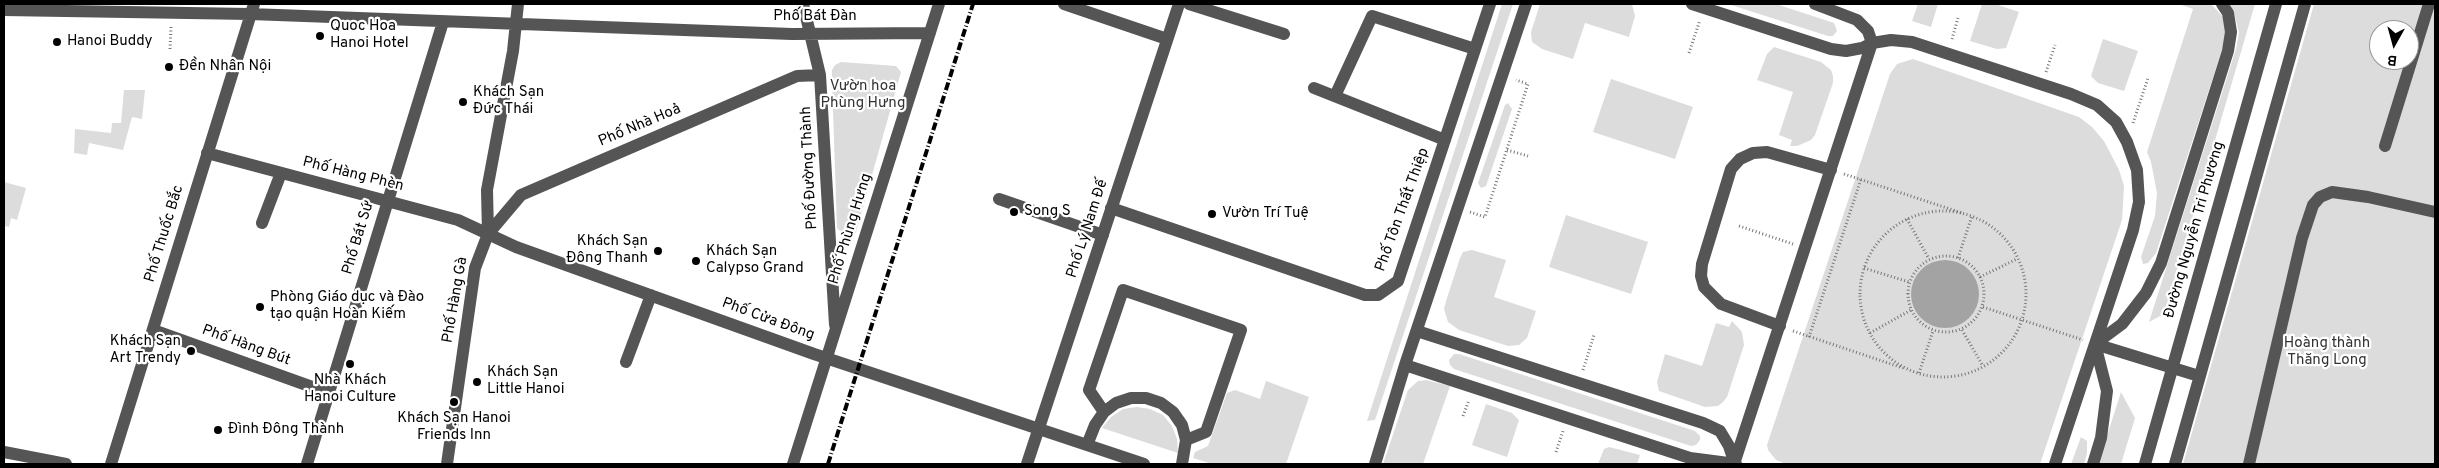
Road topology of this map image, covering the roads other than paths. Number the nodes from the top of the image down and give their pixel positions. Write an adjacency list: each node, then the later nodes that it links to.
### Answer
1 (518, 4): 19 (street, Phố Hàng Gà)
2 (803, 4): 20 (street, Phố Đường Thành)
3 (939, 4): 21 (street, Phố Phùng Hưng)
4 (1064, 4): 15 (street)
5 (1179, 4): 23 (street, Phố Lý Nam Đế)
6 (1189, 4): 22 (street)
7 (1490, 4): 25 (street, Phố Tôn Thất Thiệp)
8 (1526, 4): 44 (street)
9 (1692, 4): 24 (street)
10 (1815, 4): 24 (street)
11 (2222, 4): 46 (street)
12 (2276, 4): 50 (street, Đường Nguyễn Tri Phương)
13 (2305, 4): 51 (street)
14 (2429, 4): 30 (street)
15 (1088, 8): 23 (street)
16 (252, 9): 17 (street, Phố Bát Đàn); 18 (street, Phố Bát Đàn); 31 (street, Phố Thuốc Bắc)
17 (4, 10)
18 (443, 22): 19 (street, Phố Bát Đàn); 35 (street, Phố Bát Sứ)
19 (517, 24): 20 (street, Phố Bát Đàn); 39 (street, Phố Hàng Gà)
20 (810, 32): 21 (street, Phố Bát Đàn); 26 (street, Phố Đường Thành)
21 (930, 33): 45 (street, Phố Phùng Hưng)
22 (1284, 34)
23 (1167, 39): 36 (street, Phố Lý Nam Đế)
24 (1872, 43): 32 (street); 46 (street)
25 (1475, 49): 28 (street); 29 (street, Phố Tôn Thất Thiệp)
26 (820, 76): 39 (street, Phố Nhà Hoả); 45 (street, Phố Đường Thành)
27 (1314, 88): 28 (street)
28 (1335, 96): 29 (street)
29 (1445, 140): 36 (street, Phố Tôn Thất Thiệp)
30 (2385, 146)
31 (208, 153): 33 (street, Phố Hàng Phèn); 43 (street, Phố Thuốc Bắc)
32 (1831, 170): 42 (street); 42 (street)
33 (281, 173): 35 (street, Phố Hàng Phèn); 38 (street)
34 (999, 199): 40 (street)
35 (388, 200): 39 (street, Phố Hàng Phèn); 52 (street, Phố Bát Sứ)
36 (1111, 208): 40 (street, Phố Lý Nam Đế)
37 (2435, 212): 72 (street)
38 (262, 223)
39 (488, 234): 41 (street, Phố Cửa Đông); 61 (street, Phố Hàng Gà)
40 (1103, 235): 54 (street, Phố Lý Nam Đế)
41 (651, 295): 47 (street, Phố Cửa Đông); 48 (street)
42 (1780, 326): 67 (street)
43 (153, 330): 52 (street, Phố Hàng Bút); 59 (street, Phố Thuốc Bắc)
44 (1416, 331): 49 (street); 67 (street)
45 (836, 332): 47 (street, Phố Phùng Hưng)
46 (2095, 344): 50 (street); 68 (street); 69 (street)
47 (828, 359): 54 (street, Phố Cửa Đông); 62 (street, Phố Phùng Hưng)
48 (626, 362)
49 (1405, 365): 66 (street); 67 (street)
50 (2172, 368): 51 (street); 70 (street, Đường Nguyễn Tri Phương)
51 (2200, 376): 71 (street)
52 (329, 393): 60 (street, Phố Bát Sứ)
53 (1104, 412): 55 (street); 55 (street); 56 (street)
54 (1039, 429): 56 (street, Phố Cửa Đông); 63 (street, Phố Lý Nam Đế)
55 (1186, 440): 65 (street)
56 (1087, 445): 64 (street, Phố Cửa Đông)
57 (4, 452): 58 (street)
58 (66, 464)
59 (111, 464)
60 (307, 464)
61 (447, 464)
62 (793, 464)
63 (1028, 464)
64 (1144, 464)
65 (1182, 464)
66 (1375, 464)
67 (1735, 464)
68 (2055, 464)
69 (2093, 464)
70 (2145, 464)
71 (2174, 464)
72 (2249, 464)

